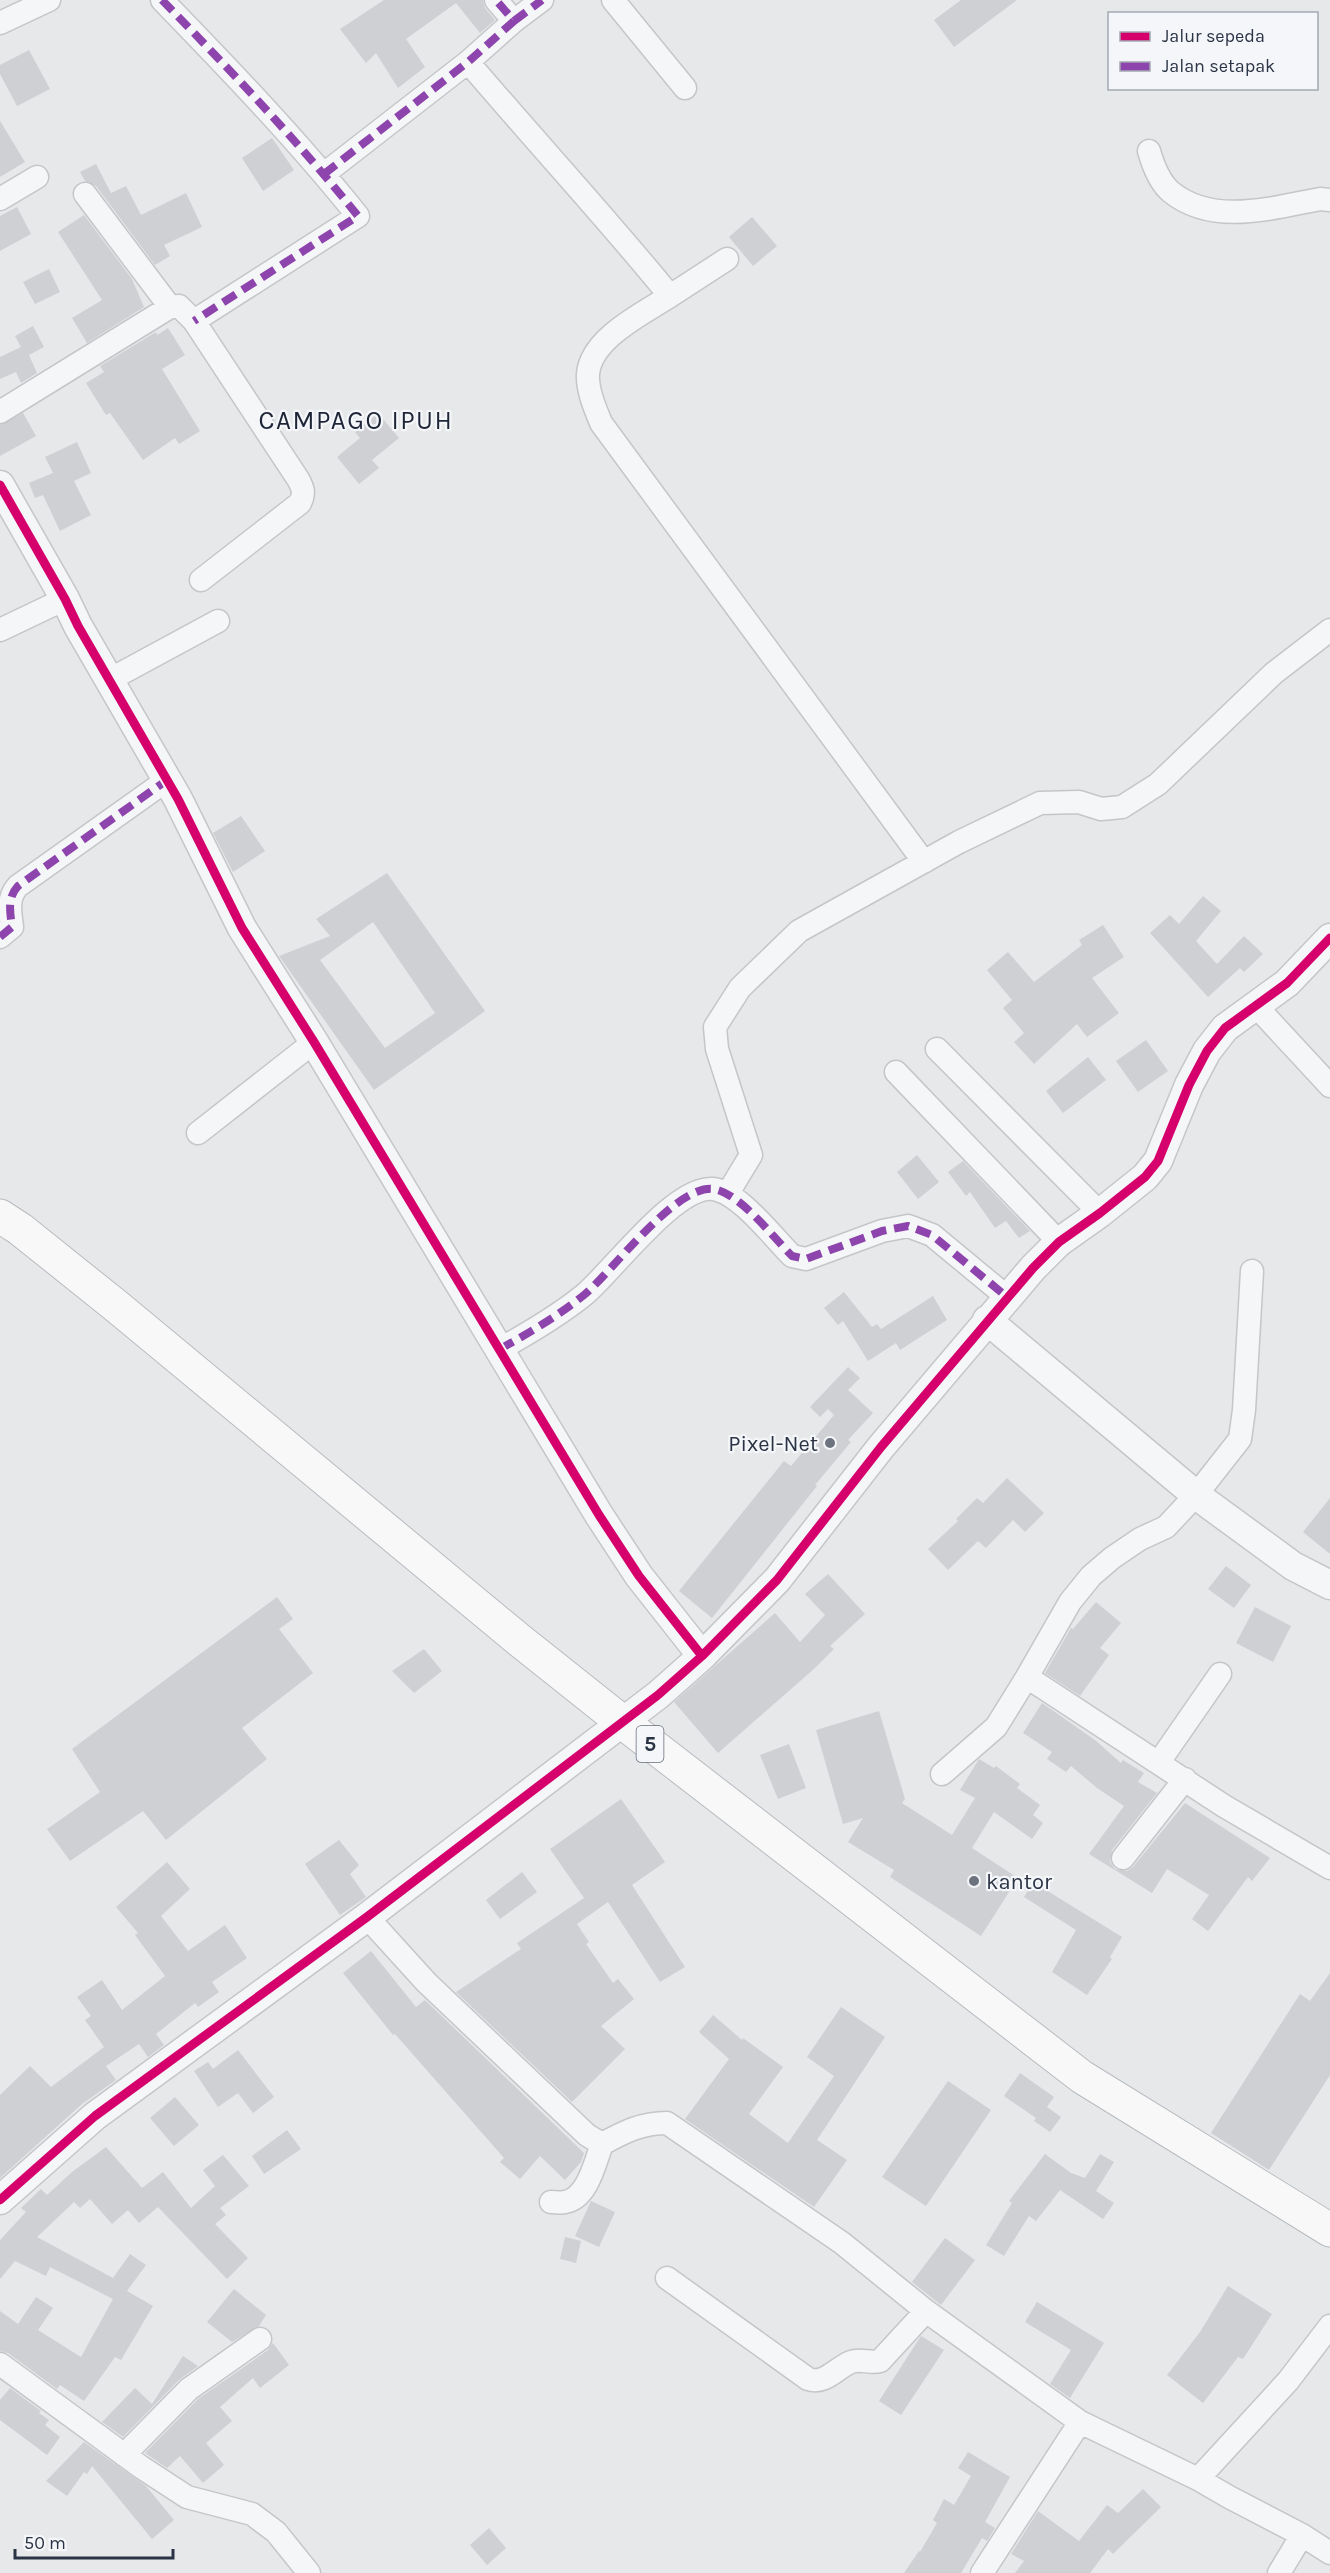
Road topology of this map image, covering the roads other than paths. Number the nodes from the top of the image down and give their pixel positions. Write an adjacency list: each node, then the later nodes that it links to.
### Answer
1 (49, 0): 7 (street)
2 (162, 0): 11 (street)
3 (496, 0): 6 (street)
4 (542, 0): 6 (street)
5 (613, 0): 9 (street)
6 (514, 21): 8 (street)
7 (0, 23)
8 (468, 62): 11 (street); 17 (street)
9 (685, 88)
10 (1149, 151): 15 (street)
11 (324, 174): 19 (street)
12 (37, 177): 14 (street)
13 (85, 194): 18 (street)
14 (0, 199)
15 (1330, 200)
16 (727, 259): 17 (street)
17 (670, 296): 29 (street)
18 (170, 307): 19 (street); 20 (street)
19 (194, 321): 22 (street)
20 (0, 412)
21 (0, 485): 23 (street)
22 (201, 580)
23 (65, 599): 25 (street); 27 (street)
24 (218, 621): 27 (street)
25 (0, 630)
26 (1330, 630): 29 (street)
27 (109, 680): 28 (street)
28 (167, 780): 30 (street); 33 (street)
29 (924, 862): 38 (street)
30 (0, 937)
31 (1330, 938): 32 (street)
32 (1255, 1005): 36 (street); 39 (street)
33 (314, 1042): 37 (street); 45 (street)
34 (937, 1049): 39 (street)
35 (897, 1072): 41 (street)
36 (1330, 1086)
37 (198, 1133)
38 (728, 1193): 43 (street); 45 (street)
39 (1100, 1213): 41 (street)
40 (0, 1216): 51 (highway, 5)
41 (1059, 1242): 43 (street)
42 (1252, 1271): 46 (street)
43 (1007, 1297): 44 (street)
44 (987, 1320): 46 (street); 48 (street)
45 (500, 1349): 48 (street)
46 (1196, 1495): 47 (street); 50 (street)
47 (1330, 1585)
48 (702, 1656): 51 (street)
49 (1220, 1674): 52 (street)
50 (1027, 1677): 52 (street); 53 (street)
51 (621, 1721): 57 (street); 61 (highway, 5)
52 (1159, 1762): 54 (street)
53 (942, 1774)
54 (1185, 1779): 55 (street); 56 (street)
55 (1123, 1858)
56 (1330, 1868)
57 (367, 1917): 58 (street); 59 (street)
58 (602, 2144): 60 (street); 63 (street)
59 (0, 2200)
60 (551, 2202)
61 (1330, 2230)
62 (667, 2278): 63 (street)
63 (926, 2311): 67 (street)
64 (1330, 2326): 69 (street)
65 (260, 2339): 68 (street)
66 (0, 2364): 68 (street)
67 (1080, 2422): 69 (street); 73 (street)
68 (124, 2455): 72 (street)
69 (1202, 2481): 70 (street)
70 (1302, 2535): 71 (street); 74 (street)
71 (1330, 2553)
72 (309, 2573)
73 (982, 2573)
74 (1279, 2573)

